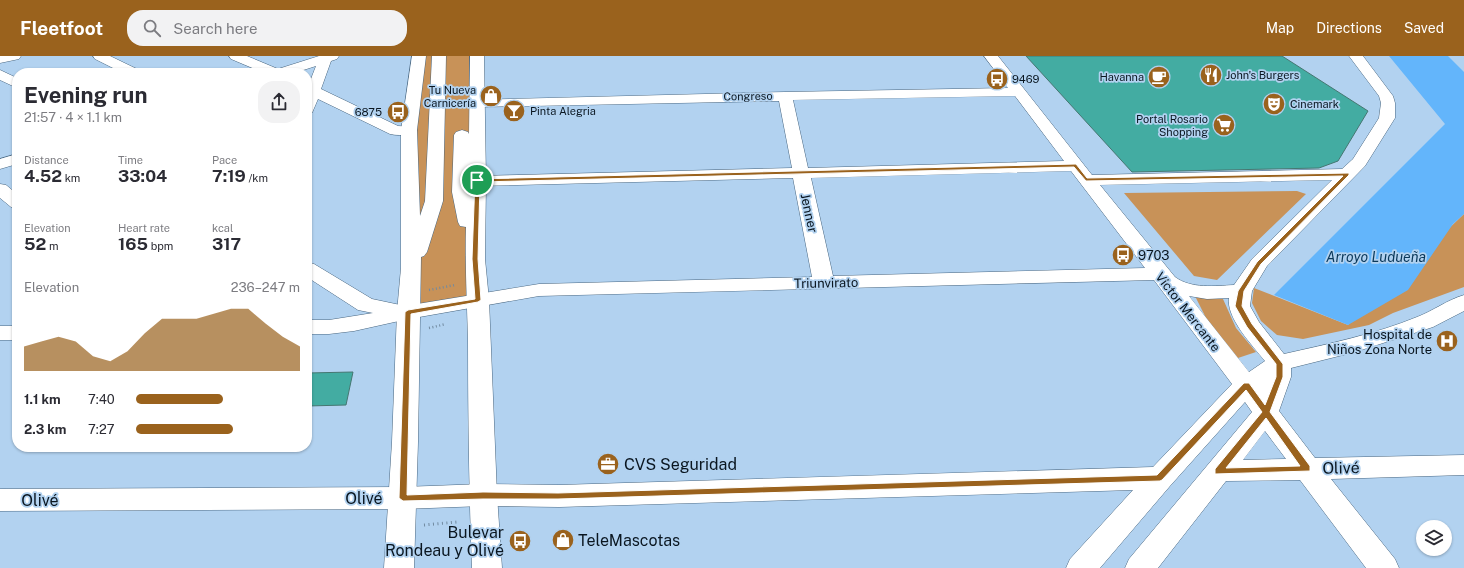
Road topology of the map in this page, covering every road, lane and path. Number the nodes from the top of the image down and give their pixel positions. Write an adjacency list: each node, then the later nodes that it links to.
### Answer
1 (14, 56): 10 (street)
2 (100, 56): 11 (street)
3 (236, 56): 12 (street)
4 (419, 56): 21 (street)
5 (439, 56): 15 (street)
6 (991, 56): 19 (street, Víctor Mercante)
7 (1356, 56): 28 (street)
8 (328, 57): 13 (street); 17 (street)
9 (469, 58): 22 (street); 33 (street)
10 (0, 59)
11 (124, 68)
12 (264, 68)
13 (296, 68)
14 (0, 74): 16 (street)
15 (438, 78): 21 (street); 34 (street)
16 (12, 81)
17 (312, 88)
18 (312, 90): 23 (street)
19 (1019, 92): 20 (street, Congreso); 26 (street, Víctor Mercante)
20 (785, 96): 22 (street, Congreso); 27 (street, Jenner)
21 (413, 102): 23 (street)
22 (477, 103): 29 (street)
23 (409, 130): 34 (street)
24 (12, 160): 25 (street)
25 (0, 164)
26 (1076, 166): 27 (street); 30 (street, Víctor Mercante)
27 (801, 172): 29 (street); 37 (street, Jenner)
28 (1347, 174): 30 (street); 40 (street)
29 (477, 180): 33 (street)
30 (1086, 180): 36 (street, Víctor Mercante)
31 (0, 189): 32 (street)
32 (12, 199)
33 (475, 259): 41 (street)
34 (412, 268): 44 (street)
35 (312, 271): 43 (street)
36 (1159, 274): 37 (street, Triunvirato); 40 (street); 53 (street, Víctor Mercante)
37 (824, 283): 41 (street, Triunvirato)
38 (454, 285): 39 (path)
39 (429, 290)
40 (1241, 291): 47 (street)
41 (478, 300): 44 (street, Triunvirato); 59 (street)
42 (1464, 302): 51 (street)
43 (366, 305): 44 (street); 45 (street)
44 (416, 321): 45 (street, Triunvirato); 46 (path); 60 (street)
45 (354, 324): 48 (street, Triunvirato)
46 (446, 324)
47 (1249, 325): 51 (street); 52 (street)
48 (312, 327)
49 (0, 333): 50 (street)
50 (12, 333)
51 (1320, 353): 52 (street)
52 (1279, 370): 53 (street); 54 (street)
53 (1246, 385): 54 (street, Víctor Mercante); 58 (street)
54 (1266, 412): 56 (street, Víctor Mercante); 57 (street)
55 (1464, 465): 56 (street, Olivé)
56 (1307, 468): 57 (street, Olivé); 68 (street, Víctor Mercante)
57 (1218, 472): 67 (street)
58 (1160, 478): 59 (street, Olivé); 66 (street)
59 (483, 495): 60 (street, Olivé); 65 (street)
60 (403, 498): 61 (street, Olivé); 64 (street)
61 (0, 500)
62 (457, 522): 63 (path)
63 (422, 526)
64 (399, 568)
65 (487, 568)
66 (1081, 568)
67 (1140, 568)
68 (1384, 568)

